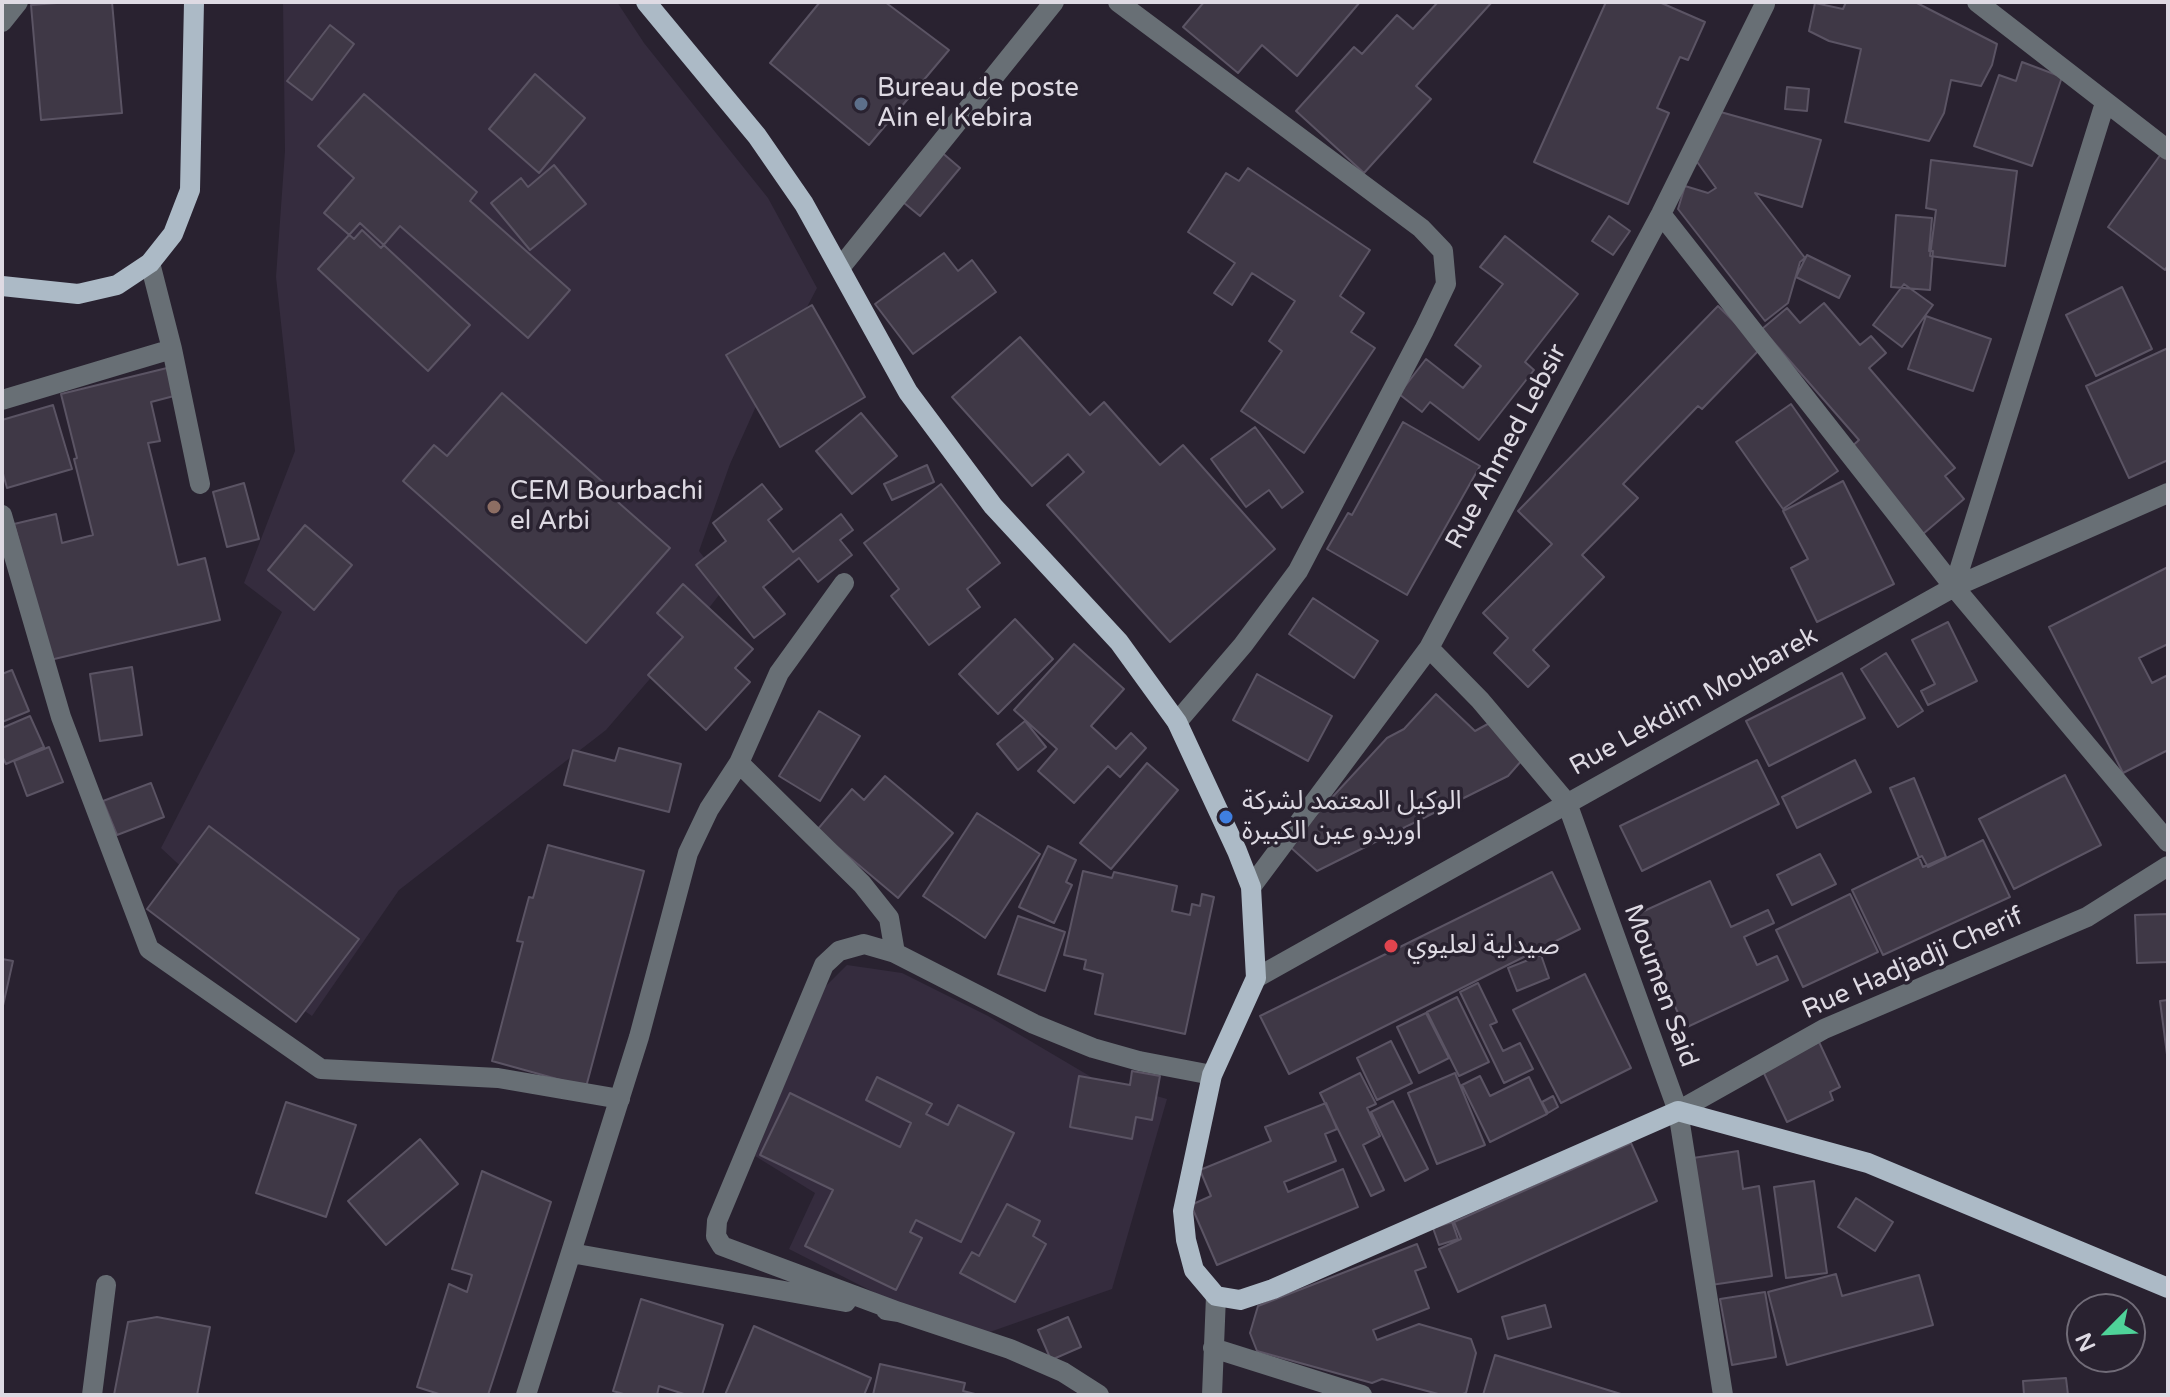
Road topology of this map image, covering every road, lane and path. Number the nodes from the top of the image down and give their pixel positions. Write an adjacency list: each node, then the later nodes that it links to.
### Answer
1 (18, 2): 8 (street)
2 (194, 2): 12 (main road)
3 (646, 2): 13 (main road)
4 (1054, 2): 13 (street)
5 (1118, 2): 23 (street)
6 (1977, 2): 9 (street)
7 (1761, 3): 11 (street, Rue Ahmed Lebsir)
8 (2, 22)
9 (2105, 103): 10 (street); 21 (street)
10 (2168, 150)
11 (1661, 214): 21 (street); 22 (street, Rue Ahmed Lebsir)
12 (150, 263): 14 (main road); 15 (street)
13 (840, 268): 23 (main road)
14 (2, 286)
15 (172, 349): 16 (street); 17 (street)
16 (2, 400)
17 (200, 484)
18 (2168, 493): 21 (street, Rue Lekdim Moubarek)
19 (2, 515): 32 (street)
20 (844, 583): 24 (street)
21 (1954, 587): 25 (street, Rue Lekdim Moubarek); 26 (street)
22 (1429, 648): 25 (street, Moumen Said); 28 (street, Rue Ahmed Lebsir)
23 (1177, 722): 28 (main road)
24 (739, 763): 29 (street); 32 (street)
25 (1567, 803): 30 (street, Rue Lekdim Moubarek); 33 (street, Moumen Said)
26 (2168, 842)
27 (2168, 866): 33 (street, Rue Hadjadji Cherif)
28 (1251, 887): 30 (main road)
29 (895, 953): 31 (street); 38 (street)
30 (1256, 978): 31 (main road)
31 (1212, 1075): 37 (main road)
32 (620, 1099): 34 (street)
33 (1678, 1111): 36 (main road); 37 (main road); 45 (street, Moumen Said)
34 (571, 1253): 38 (street); 41 (street)
35 (106, 1285): 40 (street)
36 (2168, 1288)
37 (1216, 1296): 39 (street)
38 (899, 1312): 42 (street)
39 (1213, 1348): 43 (street); 44 (street)
40 (92, 1395)
41 (526, 1395)
42 (1099, 1395)
43 (1212, 1395)
44 (1362, 1395)
45 (1723, 1395)

